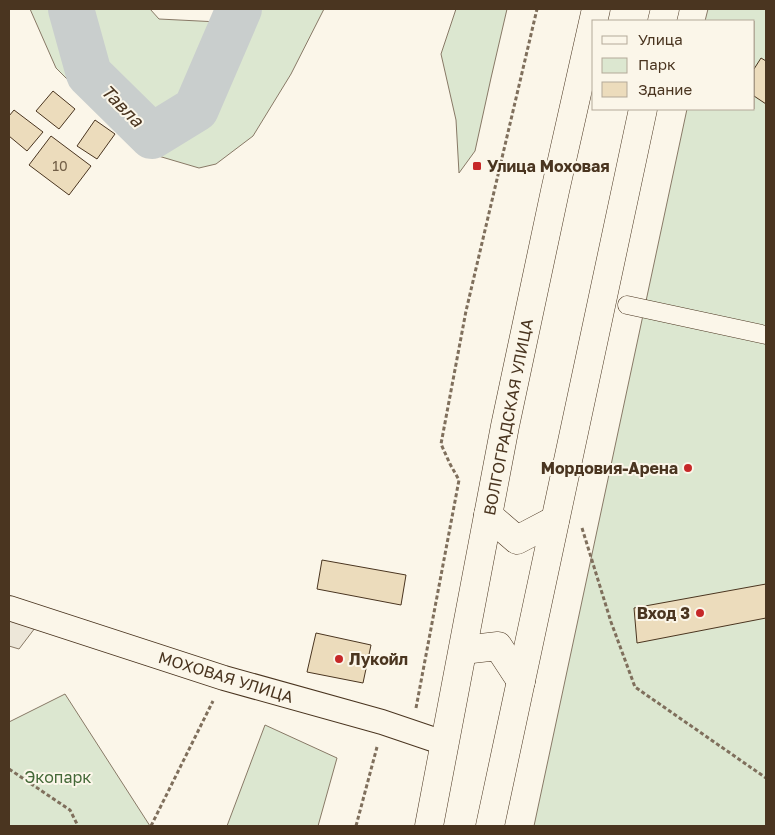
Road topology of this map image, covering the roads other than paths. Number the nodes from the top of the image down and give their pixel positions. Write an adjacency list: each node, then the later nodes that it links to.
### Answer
1 (592, 27): 5 (main road, ВОЛГОГРАДСКАЯ УЛИЦА)
2 (643, 110): 6 (main road)
3 (627, 305): 4 (street)
4 (766, 335)
5 (488, 515): 6 (main road); 8 (main road, ВОЛГОГРАДСКАЯ УЛИЦА)
6 (567, 520): 9 (main road)
7 (9, 608): 10 (street, МОХОВАЯ УЛИЦА)
8 (463, 650): 9 (main road); 10 (main road, ВОЛГОГРАДСКАЯ УЛИЦА)
9 (521, 681): 12 (main road)
10 (444, 743): 11 (main road, ВОЛГОГРАДСКАЯ УЛИЦА)
11 (428, 826)
12 (490, 826)

